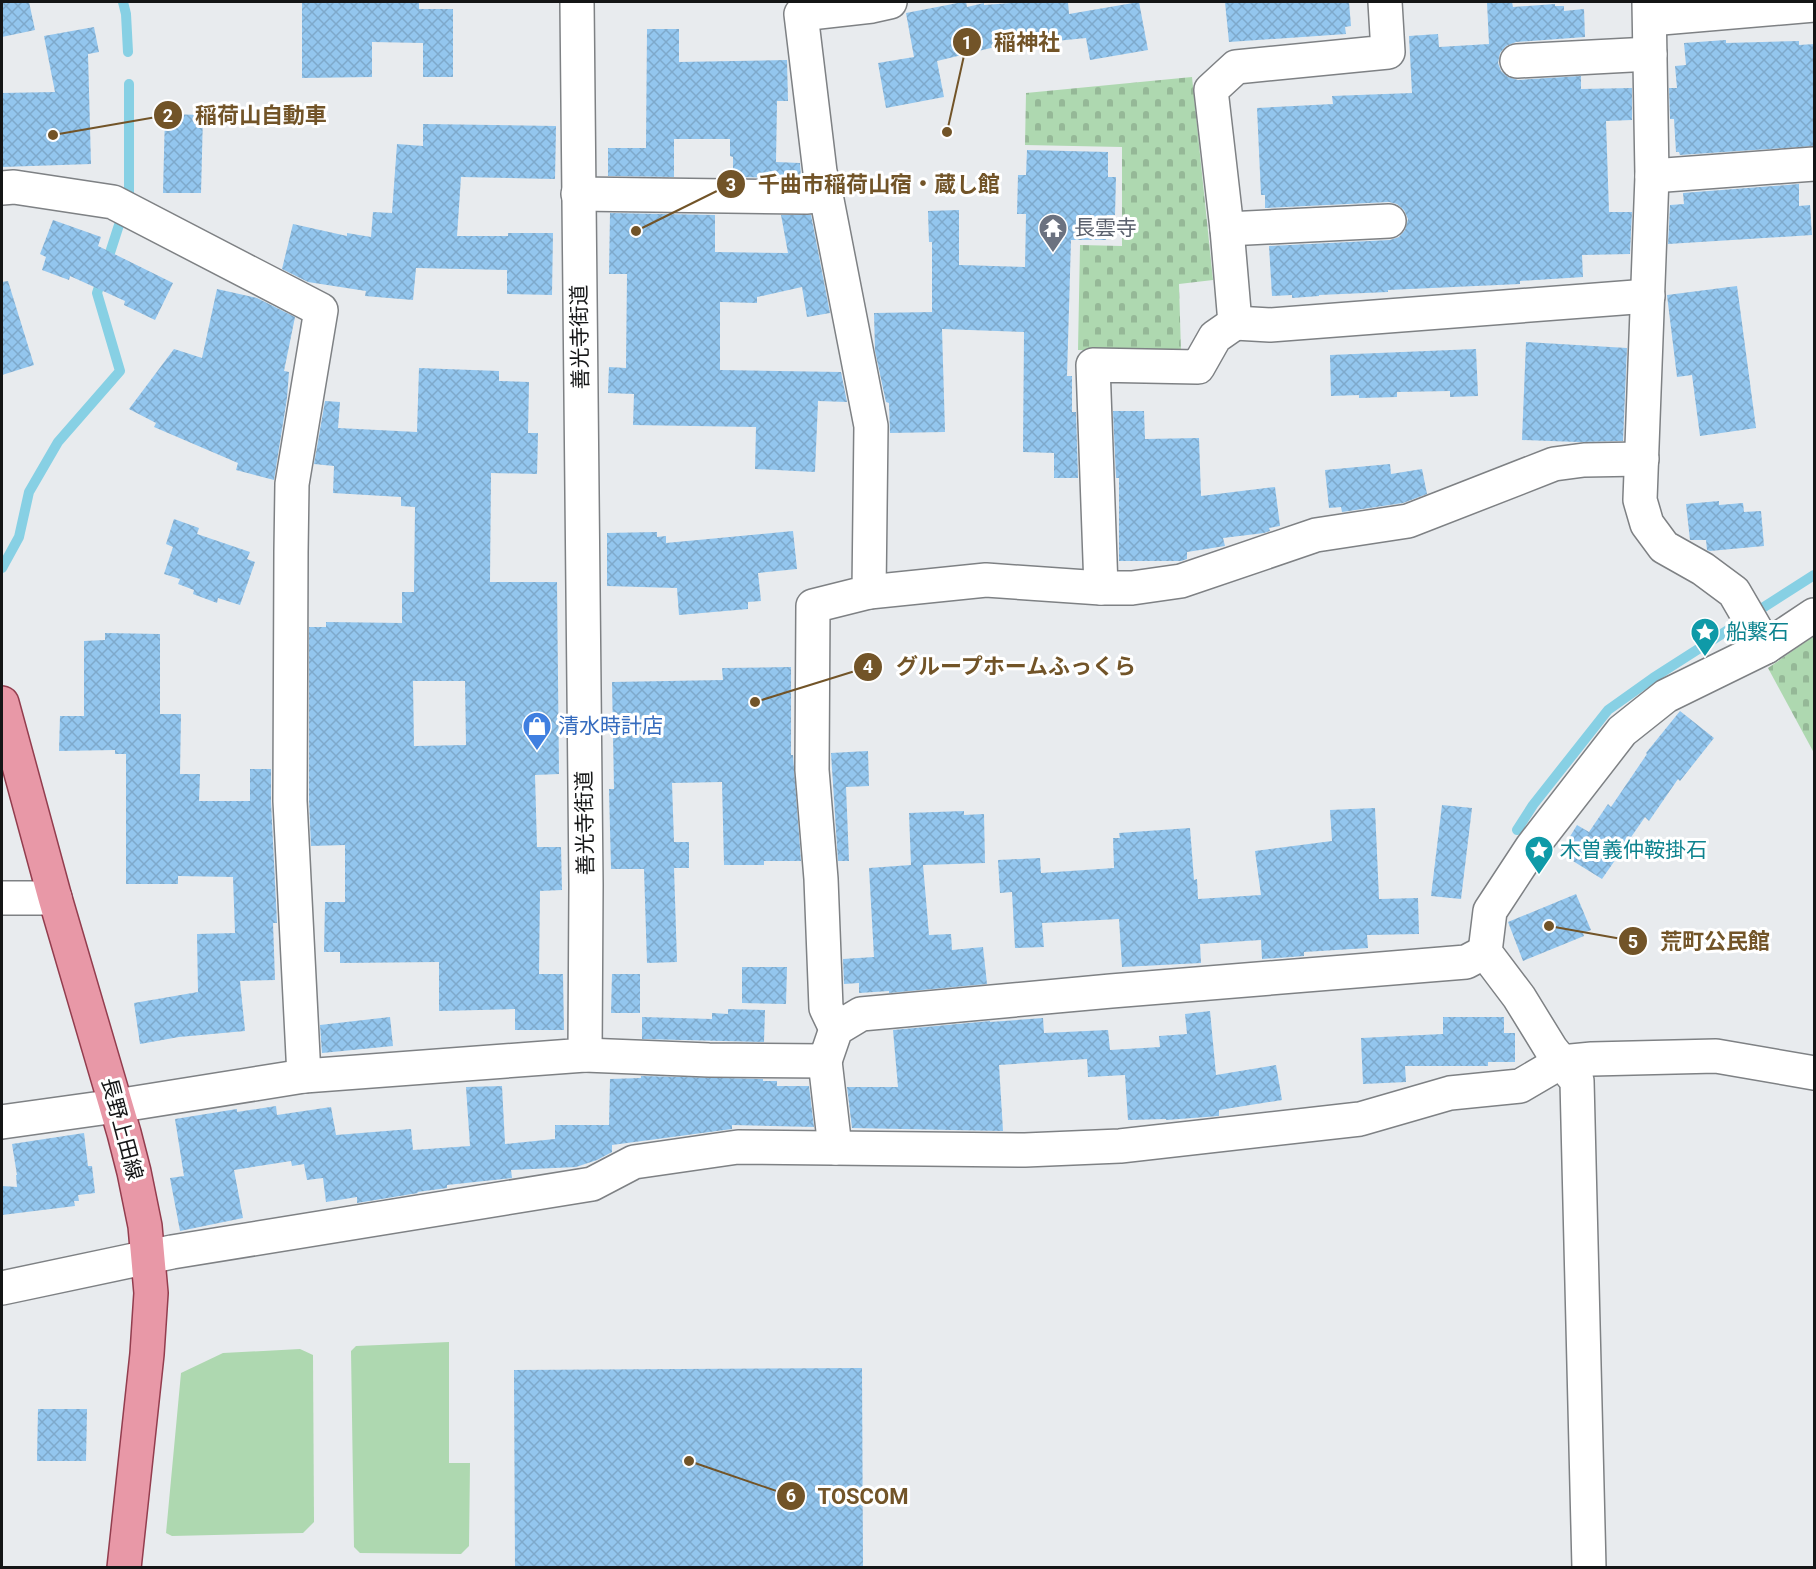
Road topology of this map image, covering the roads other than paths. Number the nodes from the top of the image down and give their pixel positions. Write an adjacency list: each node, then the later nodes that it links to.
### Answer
1 (577, 2): 11 (street, 善光寺街道)
2 (890, 2): 12 (street)
3 (1385, 2): 14 (street)
4 (1815, 5): 5 (street)
5 (1649, 10): 6 (street)
6 (1650, 54): 7 (street); 9 (street)
7 (1517, 61)
8 (1815, 164): 9 (street)
9 (1652, 176): 15 (street)
10 (2, 188): 31 (street)
11 (578, 194): 12 (street); 27 (street, 善光寺街道)
12 (826, 195): 19 (street)
13 (1389, 221): 14 (street)
14 (1227, 229): 16 (street)
15 (1648, 296): 16 (street); 17 (street)
16 (1235, 323): 18 (street)
17 (1642, 459): 18 (street); 21 (street)
18 (1101, 588): 19 (street)
19 (869, 592): 26 (street)
20 (1815, 615): 21 (street)
21 (1755, 628): 25 (street)
22 (2, 704): 24 (main road, 長野上田線)
23 (2, 898): 24 (street)
24 (55, 898): 32 (main road, 長野上田線)
25 (1485, 952): 26 (street); 29 (street)
26 (836, 1029): 28 (street)
27 (585, 1055): 28 (street); 31 (street)
28 (825, 1061): 34 (street)
29 (1561, 1062): 30 (street); 34 (street); 38 (street)
30 (1815, 1073)
31 (304, 1076): 32 (street)
32 (116, 1106): 33 (street); 35 (main road, 長野上田線)
33 (2, 1122)
34 (835, 1148): 35 (street)
35 (149, 1257): 36 (street); 37 (main road, 長野上田線)
36 (2, 1288)
37 (124, 1568)
38 (1589, 1568)

